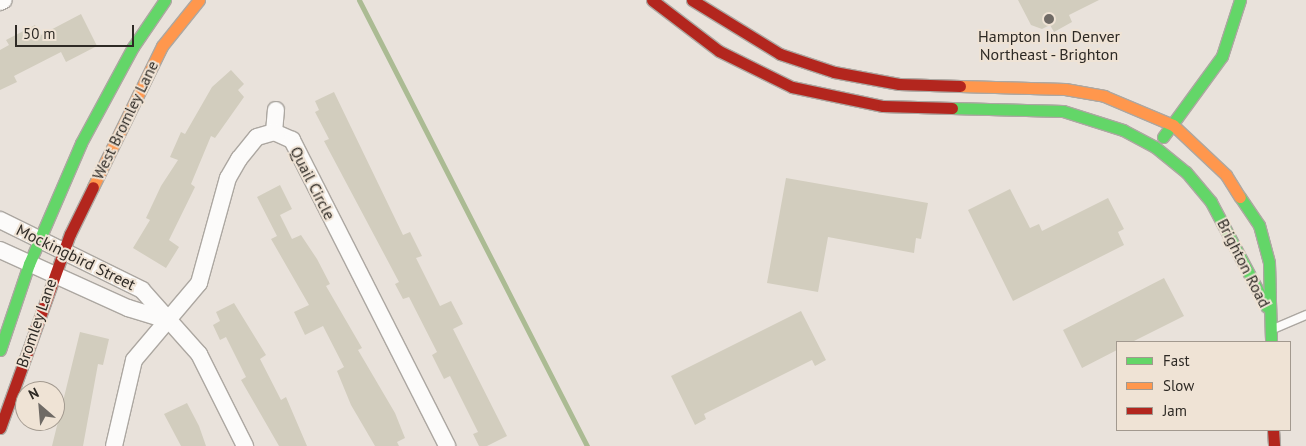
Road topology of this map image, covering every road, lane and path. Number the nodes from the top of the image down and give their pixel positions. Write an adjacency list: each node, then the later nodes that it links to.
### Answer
1 (4, 0): 7 (street)
2 (166, 0): 17 (main road, West Bromley Lane)
3 (199, 0): 18 (main road, West Bromley Lane)
4 (652, 0): 10 (main road, Brighton Road)
5 (692, 0): 8 (main road)
6 (1240, 0): 13 (main road)
7 (0, 2)
8 (928, 85): 9 (main road); 10 (main road)
9 (953, 86): 12 (main road); 13 (main road)
10 (928, 109): 12 (main road, Brighton Road)
11 (276, 110): 14 (street)
12 (954, 110): 15 (main road, Brighton Road)
13 (1173, 125): 15 (main road); 22 (main road, Brighton Road)
14 (274, 132): 24 (street, Quail Circle); 32 (street, Quail Circle)
15 (1155, 146): 22 (main road, Brighton Road)
16 (0, 220): 17 (street, Mockingbird Street)
17 (41, 238): 18 (street, Mockingbird Street); 20 (main road, Bromley Lane)
18 (64, 248): 21 (main road, Bromley Lane); 24 (street, Mockingbird Street)
19 (0, 250): 20 (street, Mockingbird Street)
20 (29, 264): 21 (street, Mockingbird Street); 27 (main road, Bromley Lane)
21 (52, 274): 24 (street, Mockingbird Street); 28 (main road, Bromley Lane)
22 (1269, 314): 25 (main road, Brighton Road)
23 (1306, 315): 25 (lane)
24 (167, 320): 30 (street, Quail Circle); 31 (street, Mockingbird Street)
25 (1271, 330): 26 (main road, Brighton Road)
26 (1271, 341)
27 (0, 350)
28 (0, 428)
29 (1273, 431): 33 (main road)
30 (114, 446)
31 (245, 446)
32 (447, 446)
33 (1274, 446)

